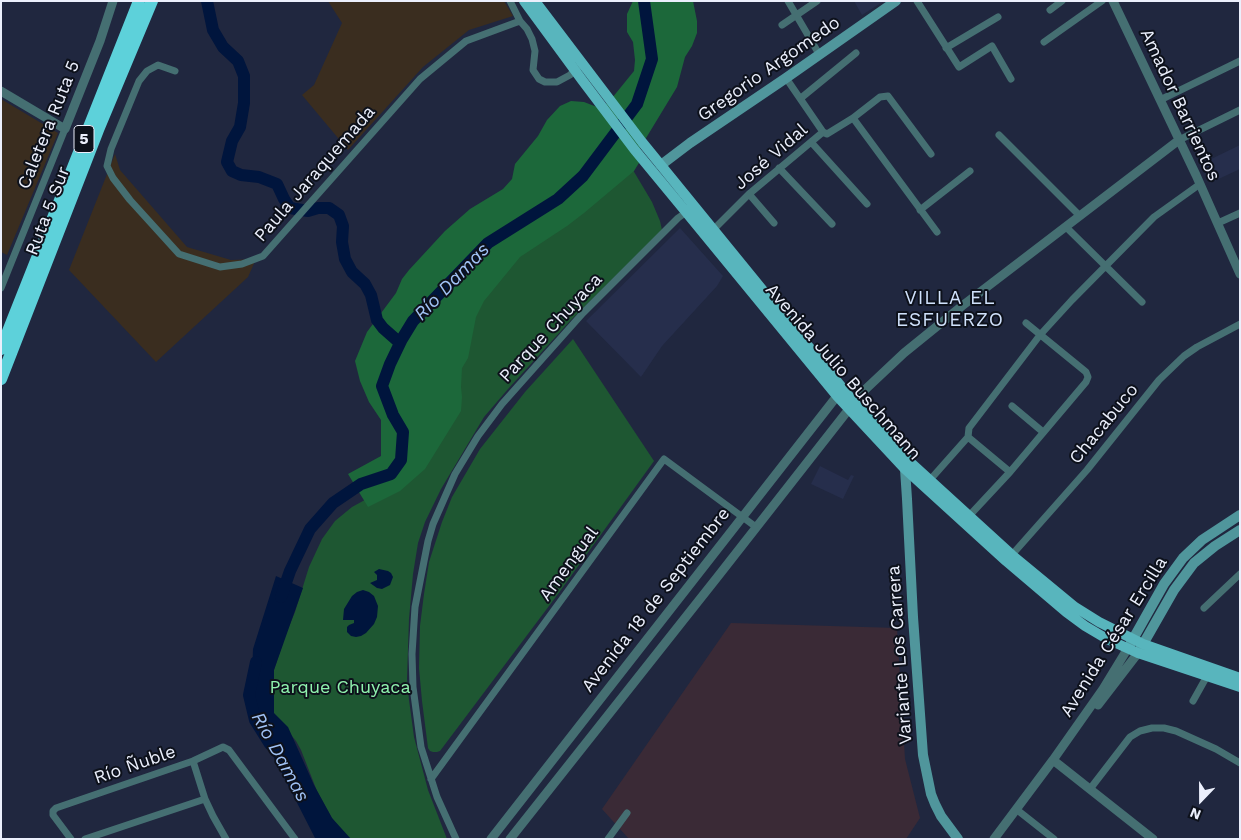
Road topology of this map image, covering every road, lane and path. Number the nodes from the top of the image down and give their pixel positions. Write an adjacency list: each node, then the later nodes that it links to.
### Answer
1 (113, 1): 33 (street, Caletera Ruta 5)
2 (138, 1): 65 (highway, Ruta 5 Sur / 5)
3 (152, 1): 66 (highway, Ruta 5 Sur / 5)
4 (510, 1): 17 (street)
5 (524, 1): 24 (main road, Avenida Julio Buschmann)
6 (535, 1): 24 (main road, Avenida Julio Buschmann)
7 (788, 1): 15 (street)
8 (896, 1): 22 (main road, Gregorio Argomedo)
9 (917, 1): 20 (street)
10 (1062, 1): 14 (street)
11 (1102, 1): 19 (street)
12 (1113, 1): 30 (street, Amador Barrientos)
13 (817, 2): 15 (street)
14 (1050, 10)
15 (796, 16): 18 (street); 22 (street)
16 (998, 17): 20 (street)
17 (520, 21): 24 (street); 25 (street, Paula Jaraquemada)
18 (782, 25)
19 (1044, 42)
20 (946, 48): 27 (street)
21 (856, 53): 29 (street, Gregorio Argomedo)
22 (819, 54): 26 (main road, Gregorio Argomedo)
23 (1240, 61): 30 (street)
24 (578, 66): 38 (main road, Avenida Julio Buschmann); 38 (main road, Avenida Julio Buschmann)
25 (176, 71)
26 (786, 78): 29 (street); 41 (main road, Gregorio Argomedo)
27 (1011, 79)
28 (1, 91): 33 (street)
29 (801, 98): 34 (street)
30 (1160, 100): 36 (street, Amador Barrientos)
31 (1240, 110): 36 (street)
32 (853, 118): 34 (street, José Vidal); 39 (street, José Vidal); 49 (street)
33 (65, 129): 60 (street, Caletera Ruta 5)
34 (824, 132): 37 (street, José Vidal)
35 (999, 135): 51 (street)
36 (1179, 140): 45 (street, Amador Barrientos); 51 (street, Avenida 18 de Septiembre)
37 (810, 142): 42 (street, José Vidal); 47 (street)
38 (638, 145): 40 (main road, Avenida Julio Buschmann); 41 (main road, Avenida Julio Buschmann)
39 (931, 154)
40 (647, 165): 41 (main road); 44 (main road, Avenida Julio Buschmann)
41 (661, 165): 44 (main road); 48 (main road, Avenida Julio Buschmann)
42 (779, 168): 46 (street, José Vidal); 54 (street)
43 (970, 171): 49 (street)
44 (658, 178): 48 (main road, Avenida Julio Buschmann)
45 (1200, 184): 53 (street, Amador Barrientos); 58 (street)
46 (750, 194): 52 (street); 56 (street, José Vidal)
47 (867, 204)
48 (690, 209): 56 (main road, Avenida Julio Buschmann); 102 (street, Parque Chuyaca)
49 (920, 210): 57 (street)
50 (1240, 213): 53 (street)
51 (1080, 216): 55 (street, Avenida 18 de Septiembre)
52 (774, 223)
53 (1218, 223): 59 (street, Amador Barrientos)
54 (832, 224)
55 (1066, 227): 58 (street); 68 (street, Avenida 18 de Septiembre)
56 (708, 231): 67 (main road, Avenida Julio Buschmann); 68 (main road, Avenida Julio Buschmann)
57 (936, 232)
58 (1106, 266): 61 (street); 64 (street)
59 (1240, 274)
60 (1, 288)
61 (1142, 302)
62 (1026, 323): 64 (street)
63 (1240, 324): 83 (street, Chacabuco)
64 (1040, 335): 70 (street); 71 (street)
65 (1, 349)
66 (1, 380)
67 (837, 396): 68 (main road, Avenida Julio Buschmann); 73 (street, Avenida 18 de Septiembre)
68 (851, 405): 72 (main road, Avenida Julio Buschmann); 76 (street, Avenida 18 de Septiembre)
69 (1012, 406): 70 (street)
70 (1043, 432): 74 (street)
71 (968, 436): 74 (street); 75 (street)
72 (908, 466): 75 (main road, Avenida Julio Buschmann); 83 (main road, Avenida Julio Buschmann); 116 (main road, Variante Los Carrera)
73 (778, 472): 76 (street); 77 (street, Avenida 18 de Septiembre)
74 (1010, 472): 78 (street)
75 (929, 481): 78 (main road, Avenida Julio Buschmann)
76 (791, 482): 80 (street, Avenida 18 de Septiembre)
77 (742, 516): 80 (street, Amengual); 89 (street, Avenida 18 de Septiembre); 102 (street, Amengual)
78 (969, 516): 83 (main road, Avenida Julio Buschmann)
79 (1238, 516): 81 (main road); 82 (main road, Avenida César Ercilla)
80 (756, 527): 90 (street, Avenida 18 de Septiembre)
81 (1240, 529): 84 (main road, Avenida César Ercilla)
82 (1190, 551): 84 (main road); 86 (main road, Avenida César Ercilla)
83 (1009, 558): 91 (main road, Avenida Julio Buschmann)
84 (1194, 563): 87 (main road, Avenida César Ercilla)
85 (1240, 574): 88 (street)
86 (1160, 592): 87 (main road); 91 (main road, Avenida César Ercilla)
87 (1167, 603): 92 (main road, Avenida César Ercilla)
88 (1204, 608)
89 (651, 633): 90 (street); 101 (street, Avenida 18 de Septiembre)
90 (664, 643): 103 (street, Avenida 18 de Septiembre)
91 (1130, 644): 92 (main road, Avenida Julio Buschmann); 97 (street, Avenida César Ercilla)
92 (1141, 648): 93 (main road, Avenida Julio Buschmann); 94 (main road, Avenida Julio Buschmann); 97 (street, Avenida César Ercilla)
93 (1207, 676): 95 (main road, Avenida Julio Buschmann); 96 (street)
94 (1240, 678)
95 (1240, 687)
96 (1193, 702)
97 (1065, 743): 98 (street, Avenida César Ercilla)
98 (1053, 760): 104 (street); 106 (street, Avenida César Ercilla)
99 (193, 761): 105 (street); 109 (street, Río Ñuble); 111 (street, Río Ñuble)
100 (1240, 763): 104 (street)
101 (542, 772): 103 (street); 113 (street, Avenida 18 de Septiembre)
102 (431, 779): 112 (street, Parque Chuyaca)
103 (555, 782): 114 (street, Avenida 18 de Septiembre)
104 (1090, 789): 119 (street)
105 (205, 798): 108 (street); 110 (street)
106 (1016, 809): 117 (street, Avenida César Ercilla); 118 (street)
107 (627, 813): 115 (street)
108 (223, 838)
109 (71, 839)
110 (86, 839)
111 (295, 839)
112 (456, 839)
113 (491, 839)
114 (510, 839)
115 (608, 839)
116 (958, 839)
117 (994, 839)
118 (1054, 839)
119 (1153, 839)

